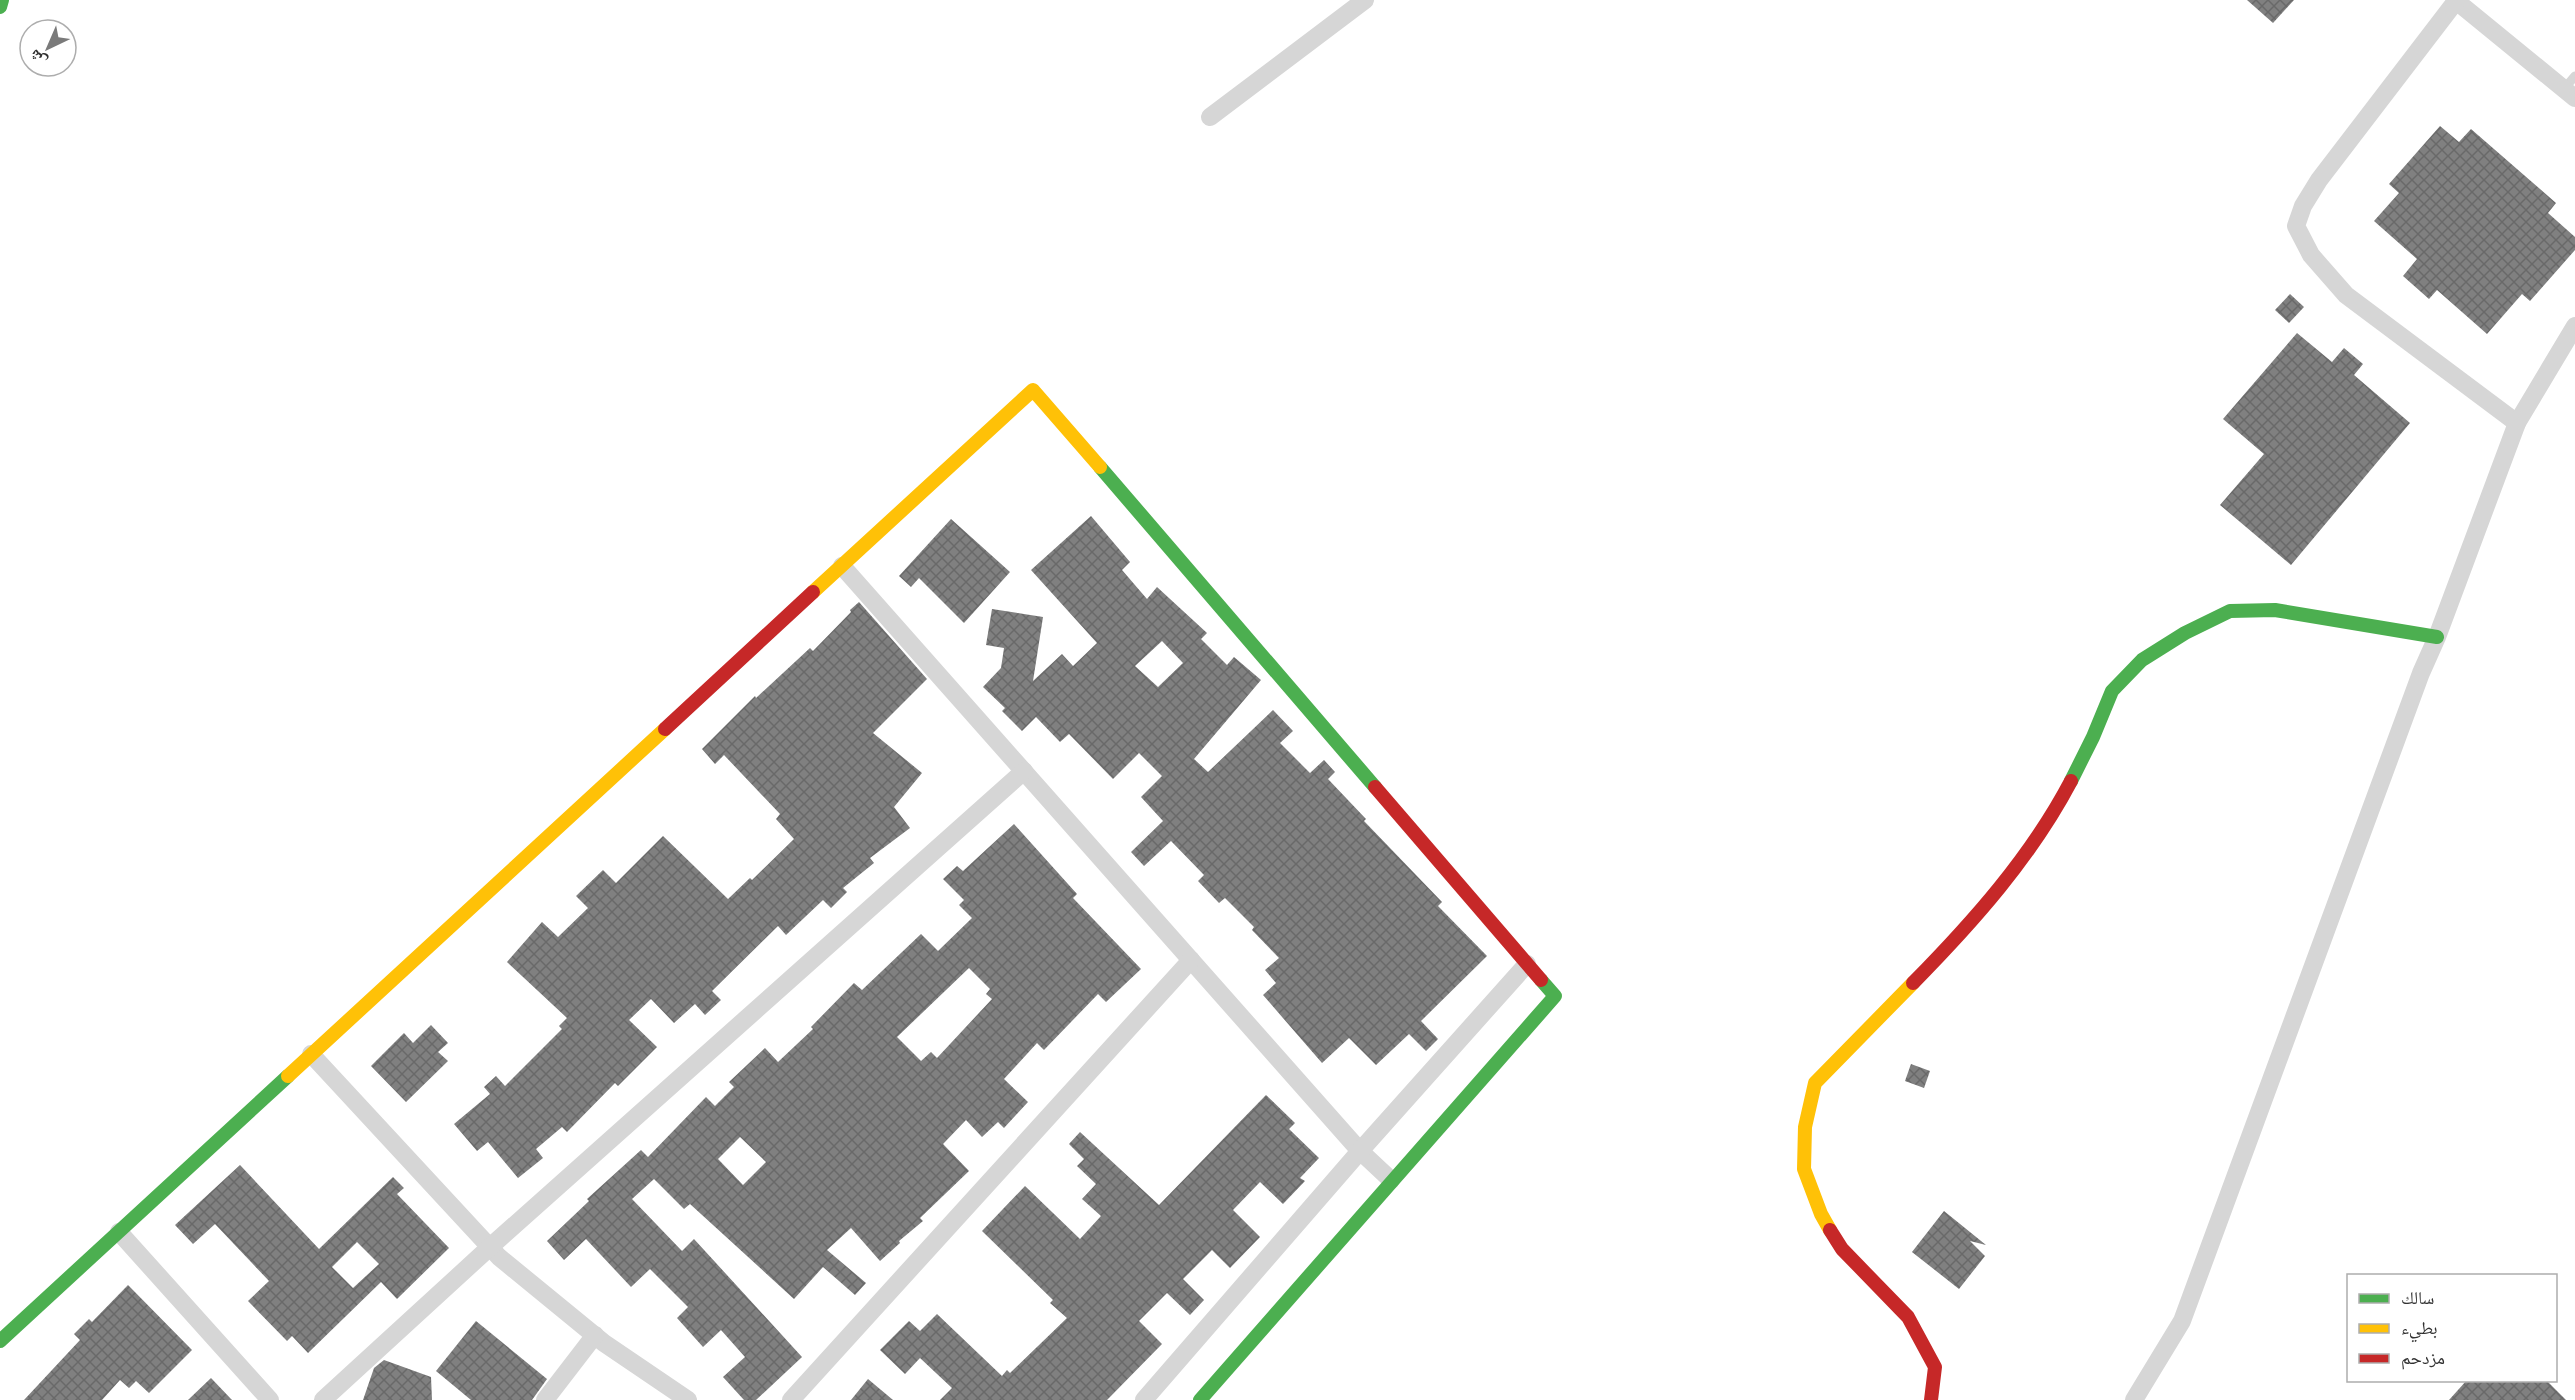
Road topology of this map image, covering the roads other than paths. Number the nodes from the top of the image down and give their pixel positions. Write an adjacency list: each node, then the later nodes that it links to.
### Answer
1 (2, 0): 4 (street)
2 (1365, 0): 6 (street)
3 (2455, 0): 5 (street); 8 (street)
4 (0, 7)
5 (2571, 87)
6 (1210, 117)
7 (2575, 326): 8 (street)
8 (2517, 423): 10 (street)
9 (842, 566): 11 (street); 13 (street); 14 (street)
10 (2437, 638): 28 (street); 29 (street)
11 (1024, 771): 12 (street); 18 (street)
12 (1191, 960): 15 (street); 25 (street)
13 (1527, 964): 15 (street); 16 (street)
14 (311, 1054): 17 (street); 18 (street)
15 (1360, 1151): 16 (street); 26 (street)
16 (1391, 1180): 27 (street)
17 (119, 1232): 20 (street); 21 (street)
18 (490, 1247): 19 (street); 22 (street)
19 (595, 1335): 23 (street); 24 (street)
20 (0, 1341)
21 (270, 1400)
22 (323, 1400)
23 (545, 1400)
24 (688, 1400)
25 (791, 1400)
26 (1143, 1400)
27 (1200, 1400)
28 (1931, 1400)
29 (2134, 1400)

